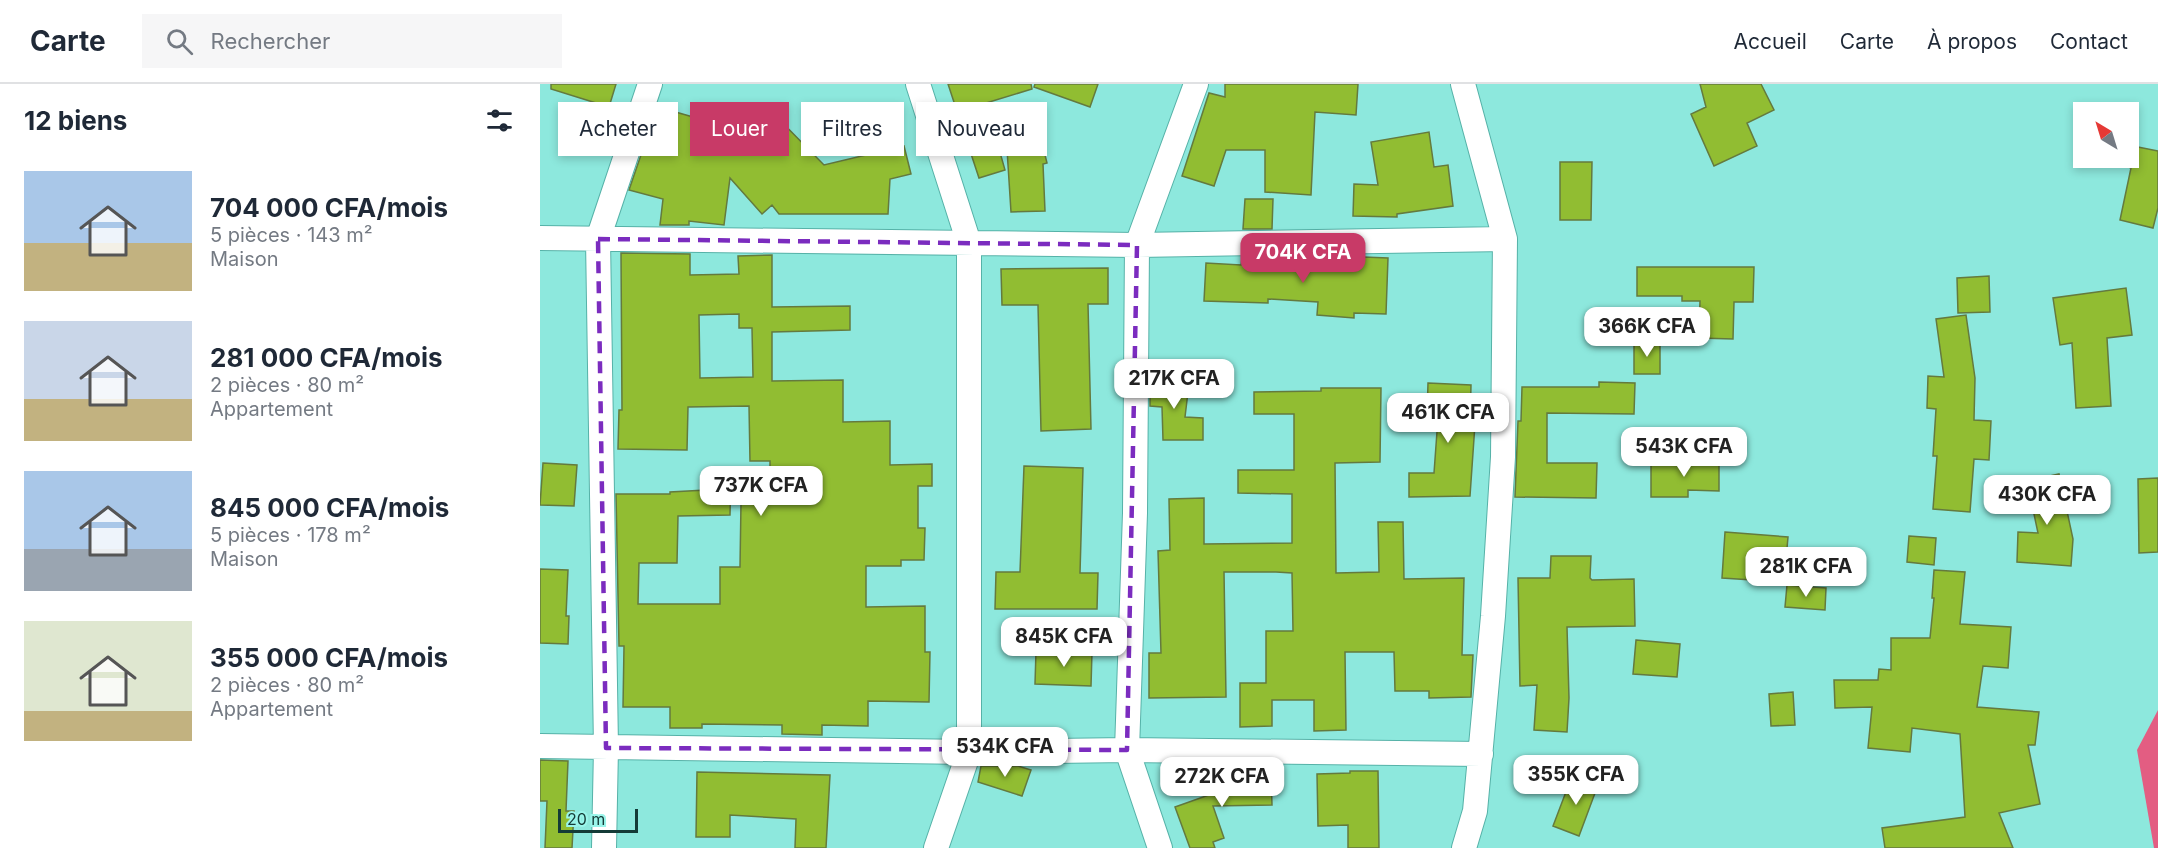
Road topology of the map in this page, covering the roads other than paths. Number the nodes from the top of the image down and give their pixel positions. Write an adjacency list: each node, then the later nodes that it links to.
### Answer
1 (650, 84): 6 (street)
2 (918, 84): 8 (street)
3 (1196, 84): 9 (street)
4 (1463, 84): 7 (street)
5 (540, 238): 6 (street)
6 (598, 239): 8 (street); 11 (street)
7 (1505, 239): 9 (street); 14 (street)
8 (969, 243): 9 (street); 13 (street)
9 (1137, 245): 12 (street)
10 (540, 746): 11 (street)
11 (606, 748): 13 (street); 15 (street)
12 (1127, 750): 13 (street); 14 (street); 17 (street)
13 (969, 752): 16 (street)
14 (1481, 754): 18 (street)
15 (604, 848)
16 (936, 848)
17 (1160, 848)
18 (1464, 848)

